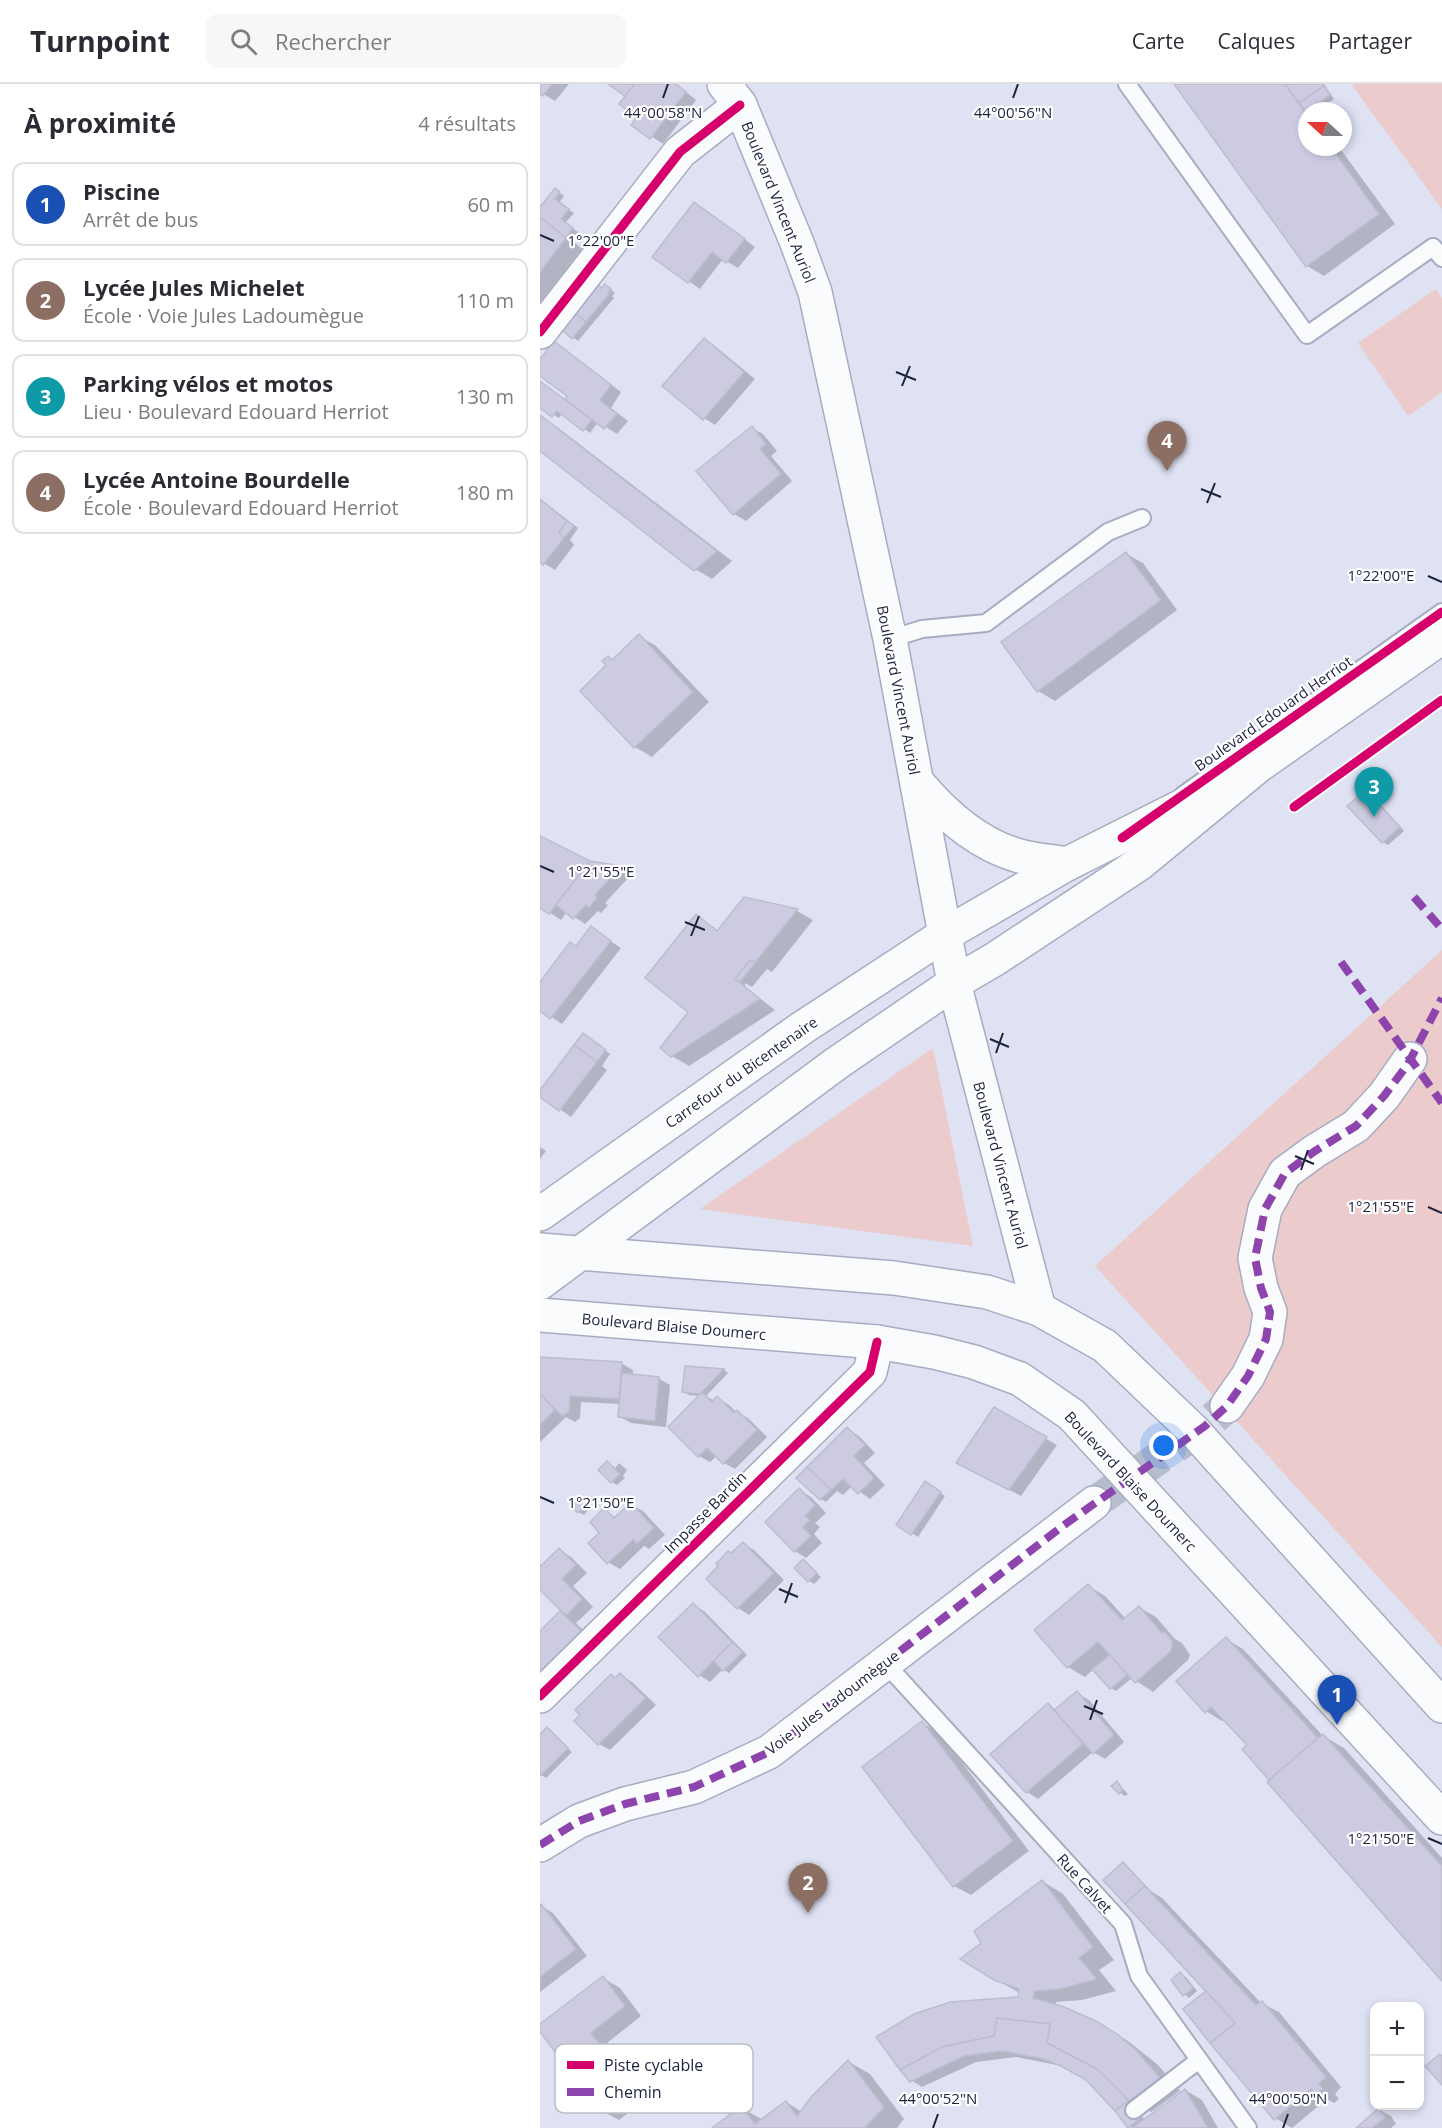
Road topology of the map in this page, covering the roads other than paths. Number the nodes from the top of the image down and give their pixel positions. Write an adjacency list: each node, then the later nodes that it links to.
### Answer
1 (1127, 84): 3 (lane)
2 (732, 94): 4 (main road); 8 (main road, Boulevard Vincent Auriol)
3 (1442, 258)
4 (540, 332)
5 (1142, 518): 8 (lane)
6 (1442, 612): 11 (lane, Boulevard Edouard Herriot)
7 (1442, 637): 9 (main road, Boulevard Edouard Herriot)
8 (890, 639): 10 (main road, Boulevard Vincent Auriol)
9 (1258, 766): 11 (main road, Boulevard Edouard Herriot); 14 (main road, Boulevard Edouard Herriot)
10 (918, 783): 12 (main road); 13 (main road, Boulevard Vincent Auriol)
11 (1122, 838): 12 (main road, Boulevard Edouard Herriot)
12 (1067, 864): 13 (main road, Boulevard Edouard Herriot)
13 (944, 935): 14 (main road, Boulevard Vincent Auriol); 16 (main road, Carrefour du Bicentenaire)
14 (954, 983): 18 (main road); 20 (main road, Boulevard Vincent Auriol)
15 (1410, 1059): 23 (main road)
16 (540, 1214)
17 (540, 1250): 18 (main road)
18 (579, 1254): 19 (main road); 20 (main road)
19 (540, 1283)
20 (1039, 1309): 27 (main road)
21 (540, 1315): 22 (main road, Boulevard Blaise Doumerc)
22 (877, 1342): 26 (main road, Impasse Bardin); 28 (main road, Boulevard Blaise Doumerc)
23 (1227, 1406)
24 (1094, 1503): 25 (main road, Voie Jules Ladoumègue)
25 (885, 1663): 29 (main road, Voie Jules Ladoumègue); 30 (lane, Rue Calvet)
26 (540, 1696)
27 (1442, 1706)
28 (1442, 1818)
29 (540, 1845)
30 (1199, 2060): 31 (lane); 32 (lane, Rue Calvet)
31 (1134, 2109)
32 (1248, 2128)

